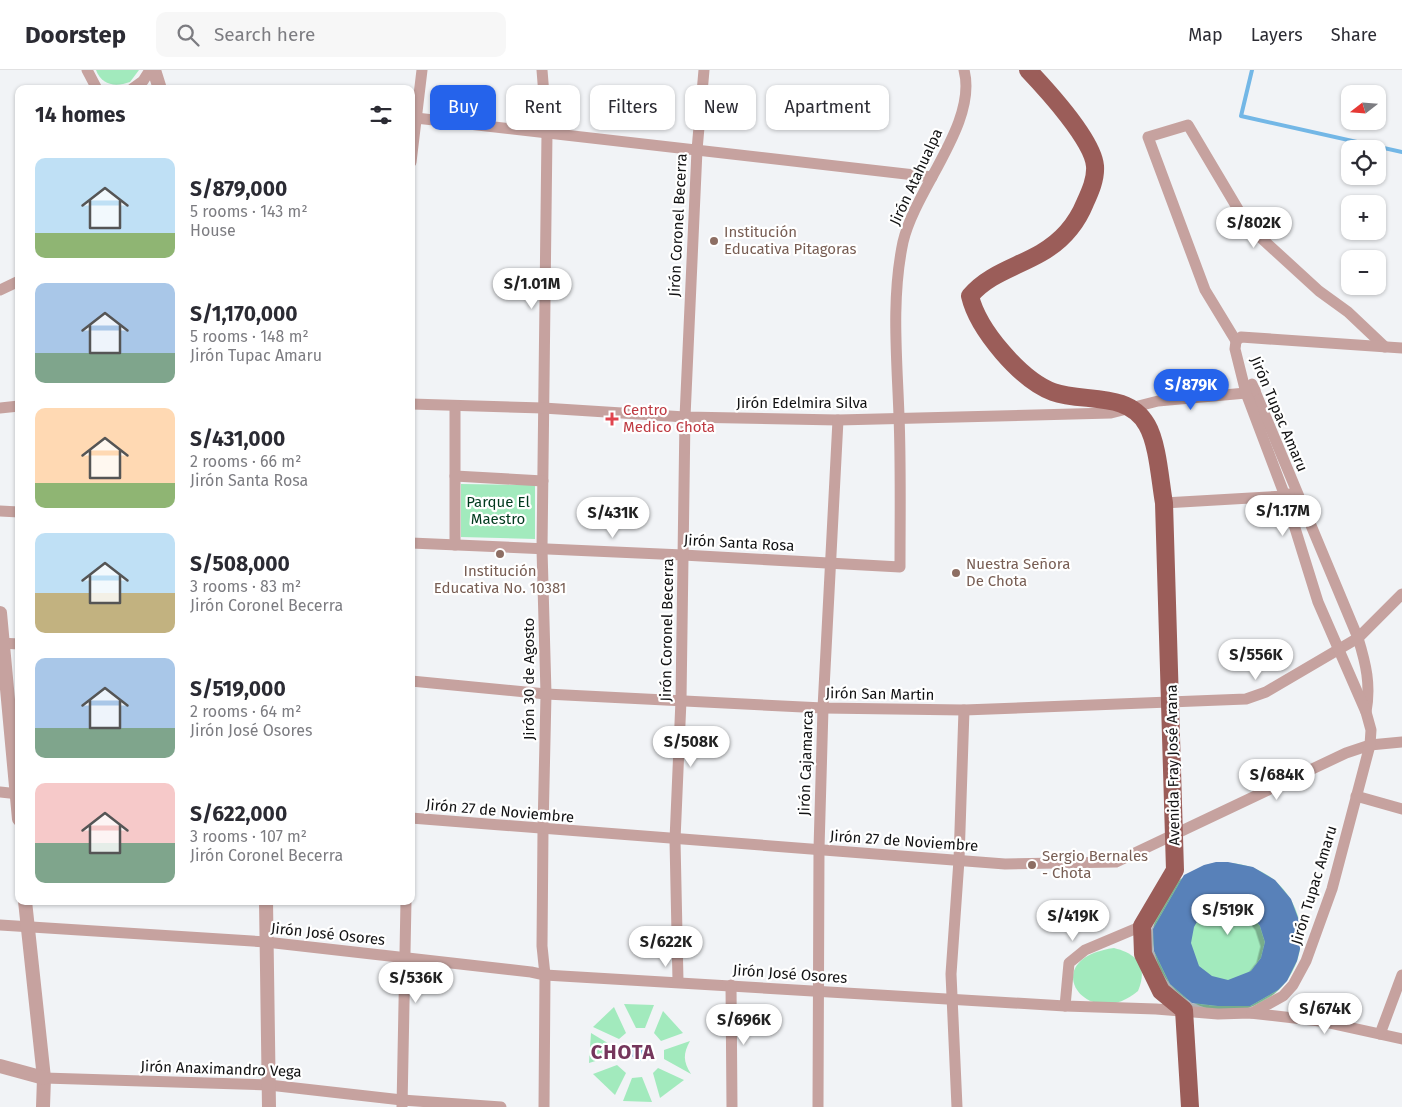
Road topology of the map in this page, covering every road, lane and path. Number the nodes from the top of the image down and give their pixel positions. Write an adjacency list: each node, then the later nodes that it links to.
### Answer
1 (150, 70): 10 (street)
2 (154, 70): 11 (street)
3 (422, 70): 12 (street)
4 (542, 70): 14 (street, Jirón 30 de Agosto)
5 (704, 70): 15 (street, Jirón Coronel Becerra)
6 (964, 70): 16 (street, Jirón Atahualpa)
7 (1028, 70): 26 (main road)
8 (88, 71): 9 (street)
9 (96, 85)
10 (138, 85)
11 (159, 85)
12 (416, 118): 13 (street); 14 (street)
13 (415, 127)
14 (547, 133): 15 (street); 28 (street, Jirón 30 de Agosto)
15 (696, 150): 16 (street); 29 (street, Jirón Coronel Becerra)
16 (932, 178): 30 (street, Jirón Atahualpa)
17 (15, 284): 18 (street)
18 (0, 290)
19 (1235, 345): 20 (street); 20 (street, Jirón Tupac Amaru); 22 (street, Jirón Tupac Amaru)
20 (1385, 347): 21 (street)
21 (1402, 348)
22 (1250, 392): 26 (street, Jirón Edelmira Silva); 34 (street, Jirón Tupac Amaru); 35 (street, Jirón Tupac Amaru)
23 (415, 404): 25 (street, Jirón Edelmira Silva)
24 (15, 406): 27 (street)
25 (455, 406): 28 (street, Jirón Edelmira Silva); 32 (street)
26 (1132, 407): 30 (street, Jirón Edelmira Silva); 36 (main road, Avenida Fray José Arana)
27 (0, 408)
28 (543, 408): 29 (street, Jirón Edelmira Silva); 33 (street, Jirón 30 de Agosto)
29 (685, 417): 31 (street, Jirón Edelmira Silva); 42 (street, Jirón Coronel Becerra)
30 (900, 418): 31 (street, Jirón Edelmira Silva); 44 (street, Jirón Atahualpa)
31 (838, 420): 43 (street, Jirón Cajamarca)
32 (455, 476): 33 (street); 40 (street)
33 (543, 481): 41 (street, Jirón 30 de Agosto)
34 (1296, 491): 35 (street); 47 (street, Jirón Tupac Amaru)
35 (1284, 496): 36 (street); 50 (street, Jirón Tupac Amaru)
36 (1164, 503): 54 (main road, Avenida Fray José Arana)
37 (0, 511): 38 (street)
38 (15, 512)
39 (415, 543): 40 (street, Jirón Santa Rosa)
40 (455, 545): 41 (street, Jirón Santa Rosa)
41 (542, 549): 42 (street, Jirón Santa Rosa); 52 (street, Jirón 30 de Agosto)
42 (683, 555): 43 (street, Jirón Santa Rosa); 53 (street, Jirón Coronel Becerra)
43 (830, 563): 44 (street, Jirón Santa Rosa); 55 (street, Jirón Cajamarca)
44 (900, 568)
45 (1402, 594): 47 (street, Jirón San Martin)
46 (0, 612): 48 (street)
47 (1358, 638): 50 (street, Jirón San Martin); 57 (street, Jirón Tupac Amaru)
48 (2, 643): 49 (street); 60 (street)
49 (15, 644)
50 (1338, 651): 54 (street, Jirón San Martin); 57 (street, Jirón Tupac Amaru)
51 (415, 681): 52 (street, Jirón San Martin)
52 (546, 694): 53 (street, Jirón San Martin); 66 (street, Jirón 30 de Agosto)
53 (681, 700): 55 (street, Jirón San Martin); 68 (street, Jirón Coronel Becerra)
54 (1172, 703): 56 (street, Jirón San Martin); 67 (main road, Avenida Fray José Arana)
55 (823, 708): 56 (street, Jirón San Martin); 69 (street, Jirón Cajamarca)
56 (964, 710): 70 (street)
57 (1366, 712): 59 (street, Jirón Tupac Amaru)
58 (1402, 742): 59 (street, Jirón 27 de Noviembre)
59 (1370, 745): 63 (street, Jirón Tupac Amaru); 67 (street, Jirón 27 de Noviembre)
60 (15, 766)
61 (0, 792): 62 (street)
62 (15, 794)
63 (1356, 796): 64 (street); 87 (street, Jirón Tupac Amaru)
64 (1402, 809)
65 (415, 818): 66 (street, Jirón 27 de Noviembre)
66 (542, 830): 68 (street, Jirón 27 de Noviembre); 79 (street, Jirón 30 de Agosto)
67 (1175, 835): 70 (street, Jirón 27 de Noviembre); 75 (main road, Avenida Fray José Arana)
68 (675, 840): 69 (street, Jirón 27 de Noviembre); 81 (street, Jirón Coronel Becerra)
69 (818, 849): 70 (street, Jirón 27 de Noviembre); 83 (street, Jirón Cajamarca)
70 (959, 860): 84 (street)
71 (25, 905): 76 (street)
72 (266, 905): 77 (street)
73 (406, 905): 78 (street)
74 (0, 925): 76 (street, Jirón José Osores)
75 (1142, 926): 85 (street); 86 (main road)
76 (26, 927): 77 (street, Jirón José Osores); 91 (street)
77 (266, 942): 78 (street, Jirón José Osores); 92 (street)
78 (404, 957): 79 (street, Jirón José Osores); 93 (street)
79 (545, 975): 81 (street, Jirón José Osores); 97 (street, Jirón 30 de Agosto)
80 (1402, 975): 88 (street)
81 (678, 981): 82 (street, Jirón José Osores)
82 (731, 985): 83 (street, Jirón José Osores); 98 (street)
83 (818, 992): 84 (street, Jirón José Osores); 99 (street, Jirón Cajamarca)
84 (952, 1000): 85 (street, Jirón José Osores); 100 (street)
85 (1065, 1006): 86 (street, Jirón José Osores)
86 (1184, 1010): 87 (street, Jirón José Osores); 101 (main road)
87 (1250, 1013): 88 (street, Jirón José Osores)
88 (1380, 1034): 89 (street, Jirón José Osores)
89 (1402, 1039)
90 (0, 1066): 91 (street, Jirón Anaximandro Vega)
91 (44, 1078): 92 (street, Jirón Anaximandro Vega); 94 (street)
92 (269, 1085): 93 (street, Jirón Anaximandro Vega); 95 (street)
93 (402, 1104): 96 (street, Jirón Anaximandro Vega)
94 (44, 1107)
95 (270, 1107)
96 (501, 1107)
97 (544, 1107)
98 (732, 1107)
99 (818, 1107)
100 (957, 1107)
101 (1190, 1107)

